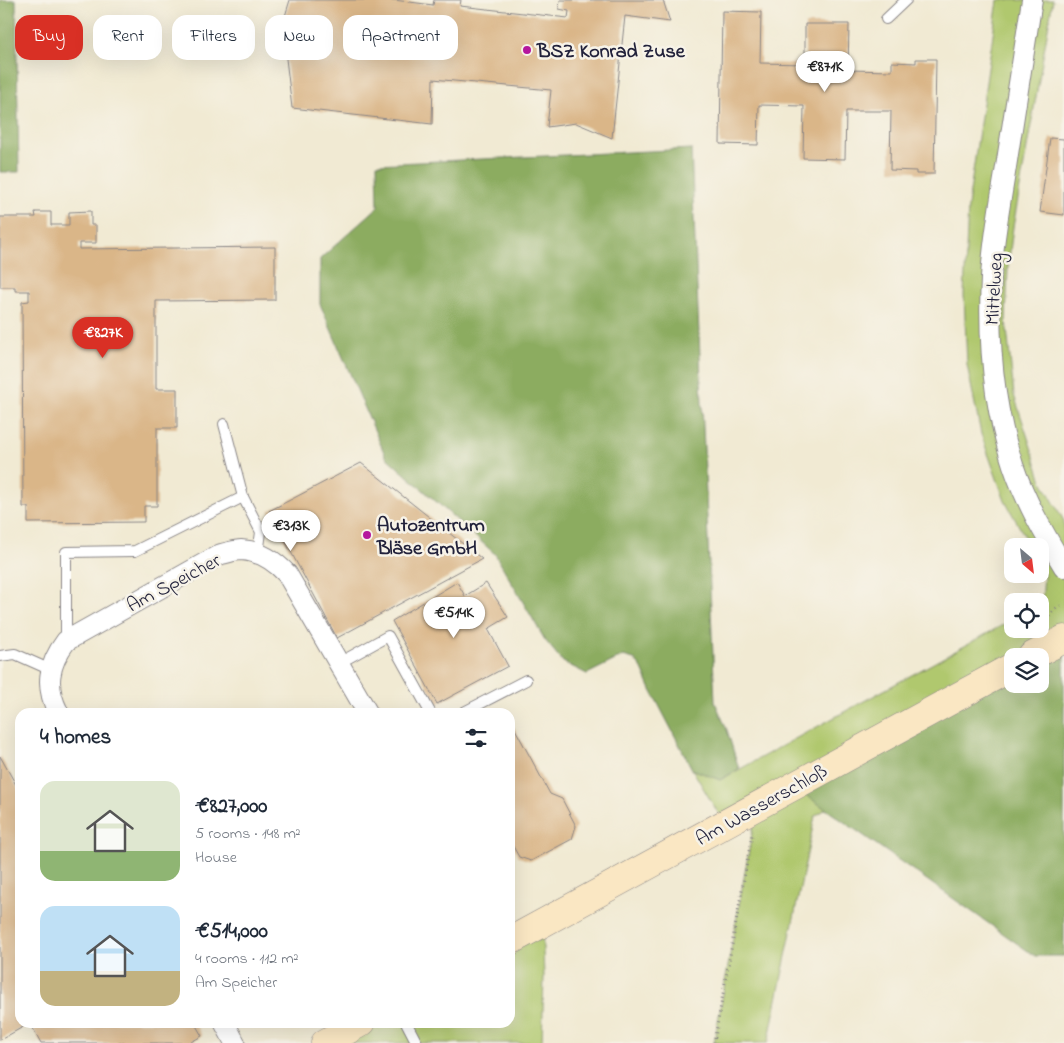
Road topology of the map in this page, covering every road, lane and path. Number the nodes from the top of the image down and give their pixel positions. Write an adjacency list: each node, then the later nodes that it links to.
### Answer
1 (906, 0): 3 (lane)
2 (1032, 0): 7 (street, Mittelweg)
3 (886, 19)
4 (224, 424): 5 (lane)
5 (243, 496): 6 (lane); 10 (lane)
6 (258, 554): 10 (street, Am Speicher); 13 (street, Am Speicher)
7 (1064, 567)
8 (1064, 604): 9 (path)
9 (1055, 630): 11 (street)
10 (66, 641): 14 (street)
11 (1039, 648)
12 (0, 656): 14 (lane)
13 (339, 663): 18 (street, Am Speicher); 19 (lane)
14 (51, 670): 17 (street)
15 (1004, 671): 21 (street, Am Wasserschloß)
16 (526, 680): 20 (lane)
17 (56, 708)
18 (365, 708)
19 (428, 708)
20 (472, 708)
21 (757, 805): 22 (street, Am Wasserschloß); 29 (path)
22 (515, 938)
23 (227, 1028): 26 (street)
24 (351, 1028): 27 (street)
25 (409, 1028): 28 (lane)
26 (235, 1043)
27 (325, 1043)
28 (418, 1043)
29 (714, 1043)

